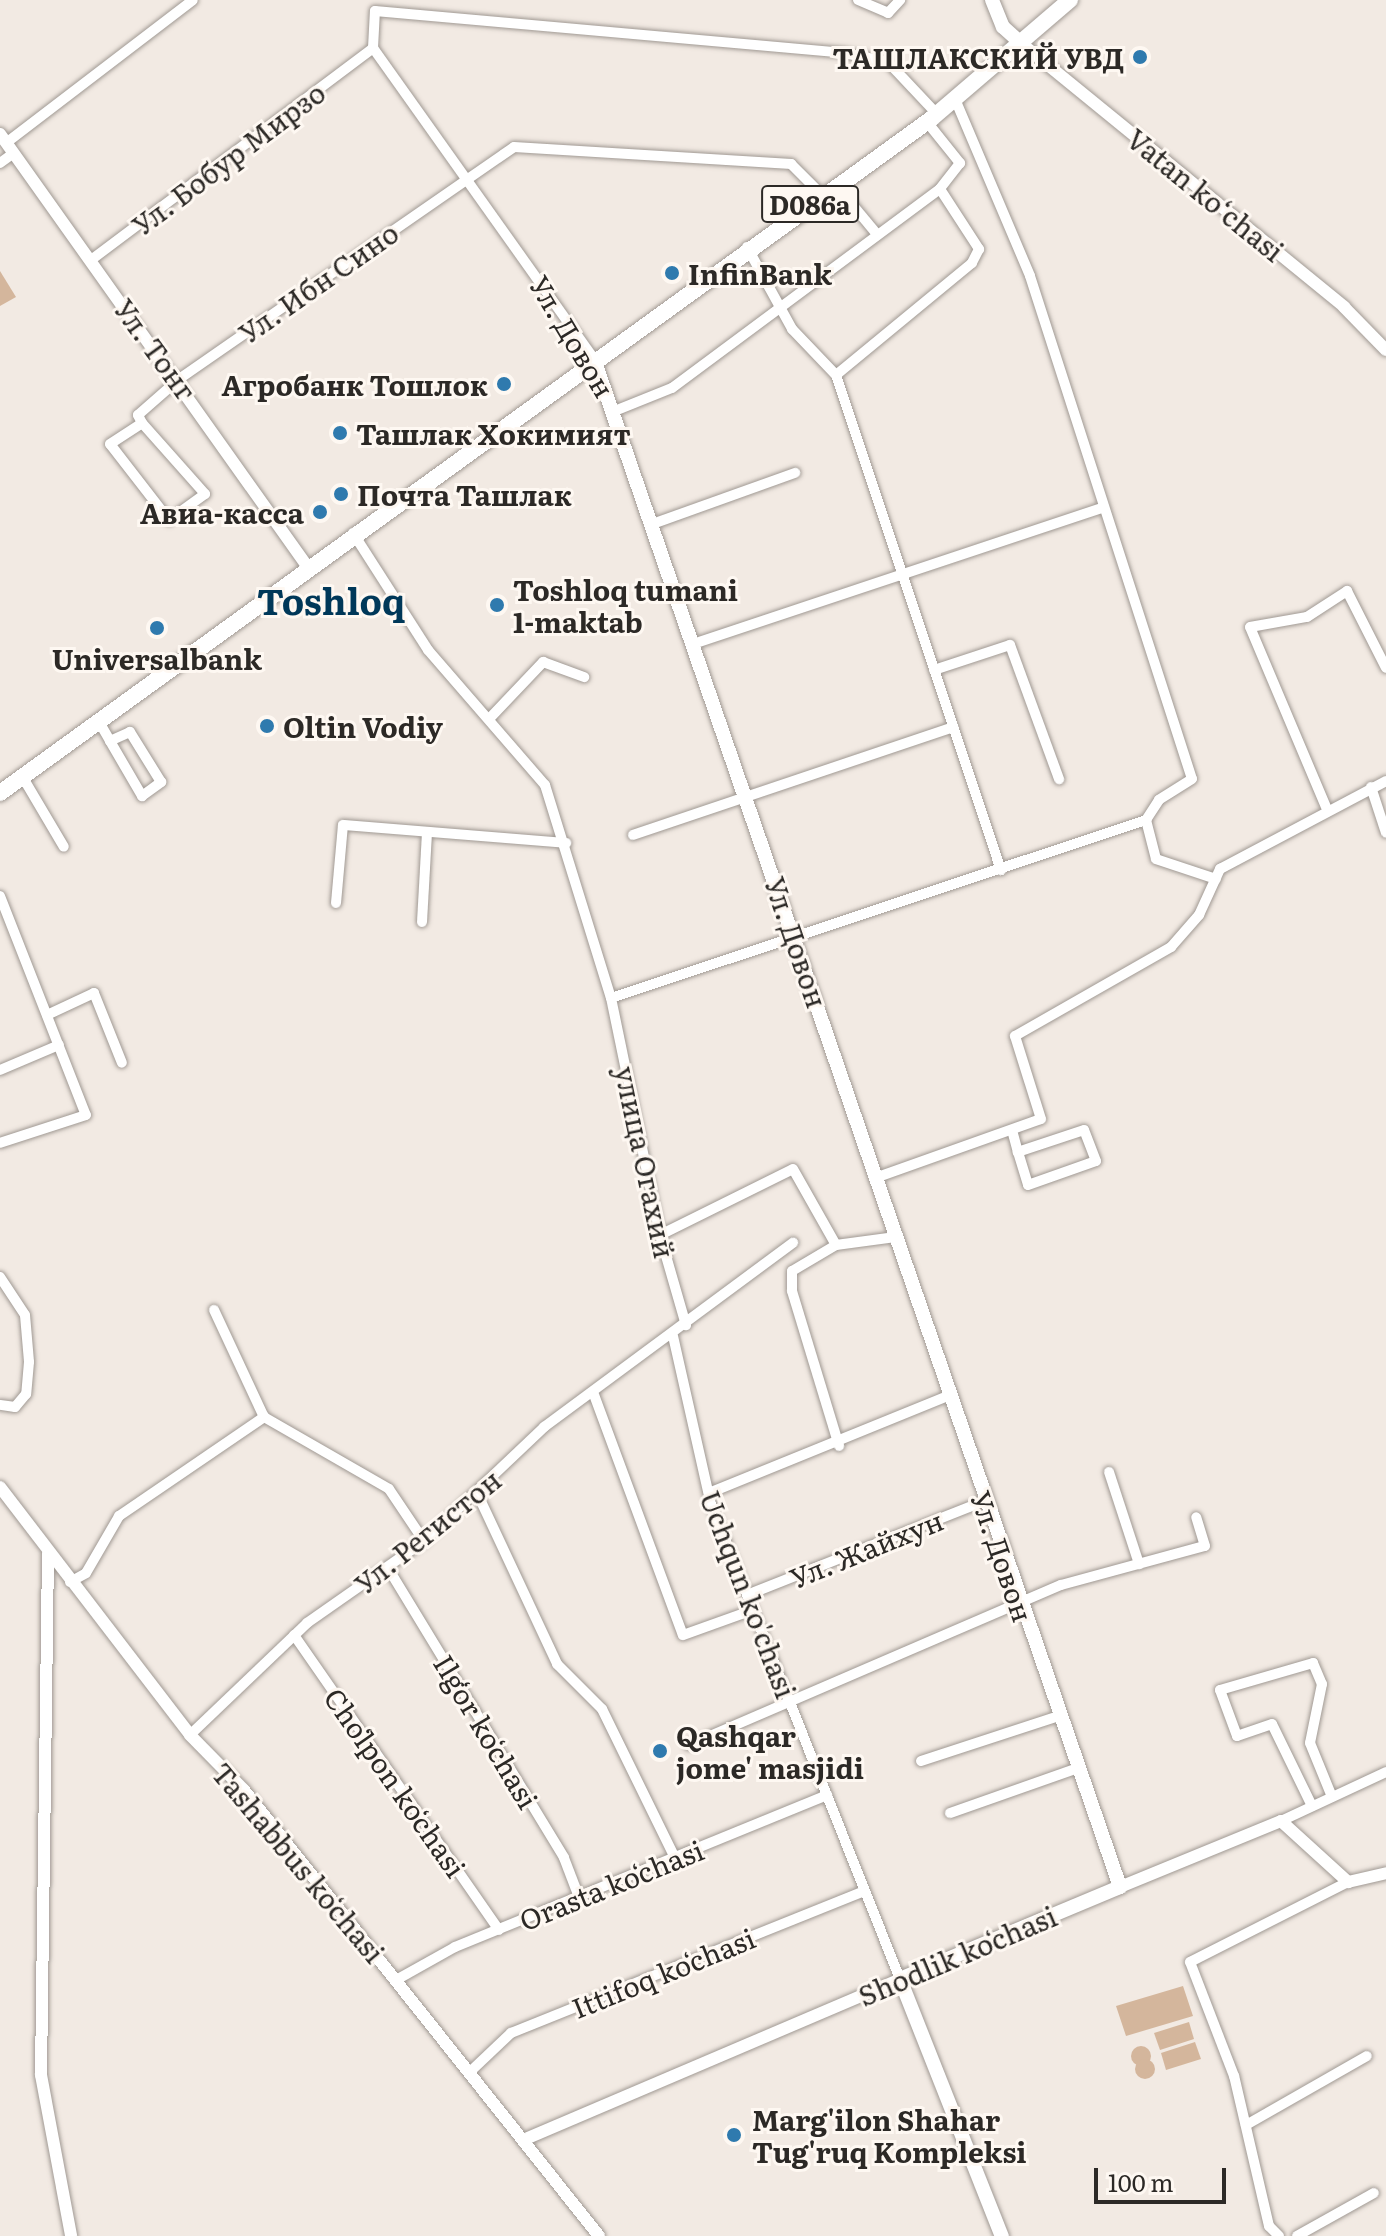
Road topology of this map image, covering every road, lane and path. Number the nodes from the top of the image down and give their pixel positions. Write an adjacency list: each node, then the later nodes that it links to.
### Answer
1 (193, 0): 12 (street)
2 (365, 0): 7 (street)
3 (858, 0): 4 (street)
4 (900, 0)
5 (992, 0): 8 (main road)
6 (1070, 0): 8 (main road, D086a)
7 (375, 11): 9 (street); 11 (street)
8 (1022, 44): 10 (main road, D086a); 21 (street, Vatan ko‘chasi)
9 (369, 51): 14 (street, Ул. Довон); 19 (street, Ул. Бобур Мирзо)
10 (955, 99): 11 (main road, D086a); 28 (street)
11 (932, 118): 15 (street); 16 (main road, D086a)
12 (7, 144): 13 (street); 19 (street, Ул. Тонг)
13 (0, 163)
14 (461, 180): 16 (street, Ул. Ибн Сино); 22 (street, Ул. Довон); 24 (street, Ул. Ибн Сино)
15 (940, 189): 17 (street); 23 (street)
16 (829, 190): 17 (street, Ул. Ибн Сино); 18 (main road, D086a)
17 (876, 233): 20 (street)
18 (747, 247): 20 (street); 22 (main road, D086a)
19 (91, 260): 24 (street, Ул. Тонг)
20 (782, 302): 23 (street); 25 (street)
21 (1386, 350)
22 (594, 359): 25 (main road, Ул. Довон); 30 (main road, D086a)
23 (836, 375): 32 (street)
24 (179, 379): 26 (street, Ул. Ибн Сино); 31 (street, Ул. Тонг)
25 (617, 410): 29 (main road, Ул. Довон)
26 (142, 423): 26 (street)
27 (795, 473): 29 (street)
28 (1104, 507): 32 (street); 48 (street)
29 (655, 523): 33 (main road, Ул. Довон)
30 (353, 533): 31 (main road, D086a); 37 (street, улица Огахий)
31 (307, 566): 38 (main road, D086a)
32 (903, 575): 33 (street); 35 (street)
33 (696, 643): 46 (main road, Ул. Довон)
34 (1386, 668): 47 (street)
35 (934, 670): 39 (street); 42 (street)
36 (584, 677): 37 (street)
37 (489, 719): 52 (street, улица Огахий)
38 (98, 720): 40 (street); 41 (main road, D086a)
39 (953, 727): 46 (street); 54 (street)
40 (110, 741): 40 (street)
41 (22, 776): 45 (main road, D086a); 53 (street)
42 (1059, 779)
43 (1386, 781): 44 (street)
44 (1371, 787): 47 (street); 50 (street)
45 (0, 793)
46 (747, 794): 51 (street); 59 (main road, Ул. Довон)
47 (1326, 807): 55 (street)
48 (1146, 820): 54 (street); 55 (street)
49 (427, 833): 52 (street); 57 (street); 58 (street)
50 (1386, 833)
51 (633, 835)
52 (566, 843): 60 (street, улица Огахий)
53 (64, 847)
54 (1001, 870): 59 (street)
55 (1218, 874): 65 (street)
56 (0, 896): 61 (street)
57 (336, 903)
58 (422, 922)
59 (797, 941): 60 (street); 68 (main road, Ул. Довон)
60 (611, 998): 69 (street, улица Огахий)
61 (47, 1015): 62 (street); 63 (street)
62 (59, 1045): 64 (street); 66 (street)
63 (122, 1063)
64 (0, 1070)
65 (1012, 1130): 67 (street); 68 (street)
66 (0, 1143)
67 (1018, 1152): 67 (street)
68 (875, 1178): 70 (main road, Ул. Довон)
69 (660, 1235): 72 (street); 75 (street, улица Огахий)
70 (895, 1237): 72 (street); 78 (main road, Ул. Довон)
71 (793, 1243): 75 (street, Ул. Регистон)
72 (836, 1245): 81 (street)
73 (0, 1277): 79 (street)
74 (214, 1310): 80 (street)
75 (686, 1325): 76 (street, Ул. Регистон)
76 (673, 1336): 77 (street, Ул. Регистон); 84 (street, Uchqun ko'chasi)
77 (593, 1392): 85 (street, Ул. Регистон); 96 (street)
78 (948, 1396): 81 (street); 86 (main road, Ул. Довон)
79 (0, 1405)
80 (264, 1417): 88 (street); 92 (street)
81 (839, 1446): 84 (street)
82 (1109, 1472): 90 (street)
83 (0, 1487): 89 (street, Tashabbus koʻchasi)
84 (709, 1493): 94 (street, Uchqun ko'chasi)
85 (478, 1495): 88 (street, Ул. Регистон); 110 (street)
86 (984, 1501): 94 (street, Ул. Жайхун); 95 (main road, Ул. Довон)
87 (1196, 1517): 90 (street)
88 (424, 1541): 91 (street, Ул. Регистон)
89 (48, 1553): 92 (street, Tashabbus koʻchasi); 93 (street)
90 (1139, 1564): 95 (street)
91 (388, 1568): 97 (street, Ул. Регистон); 115 (street, Ilgʻor koʻchasi)
92 (70, 1582): 93 (street); 100 (street, Tashabbus koʻchasi)
93 (48, 1594): 124 (street)
94 (747, 1595): 96 (street, Uchqun ko'chasi)
95 (1019, 1601): 98 (street); 99 (main road, Ул. Довон)
96 (753, 1610): 98 (street, Uchqun ko'chasi)
97 (294, 1635): 100 (street, Ул. Регистон); 116 (street, Choʻlpon koʻchasi)
98 (788, 1699): 101 (street); 105 (street, Uchqun ko'chasi)
99 (1059, 1716): 102 (street); 103 (main road, Ул. Довон)
100 (190, 1735): 117 (street, Tashabbus koʻchasi)
101 (689, 1745)
102 (921, 1761)
103 (1078, 1768): 108 (street); 113 (main road, Ул. Довон)
104 (1386, 1772): 106 (street, Shodlik koʻchasi)
105 (827, 1795): 110 (street, Orasta koʻchasi); 114 (street, Uchqun ko'chasi)
106 (1332, 1797): 107 (street, Shodlik koʻchasi); 107 (street)
107 (1312, 1806): 109 (street, Shodlik koʻchasi)
108 (950, 1813)
109 (1281, 1821): 112 (street); 113 (street, Shodlik koʻchasi)
110 (675, 1858): 115 (street, Orasta koʻchasi)
111 (1386, 1873): 112 (street)
112 (1348, 1882): 121 (street)
113 (1120, 1887): 118 (main road, Shodlik koʻchasi)
114 (865, 1891): 118 (street, Uchqun ko'chasi); 120 (street, Ittifoq koʻchasi)
115 (579, 1897): 116 (street, Orasta koʻchasi)
116 (499, 1930): 117 (street, Orasta koʻchasi)
117 (398, 1979): 120 (street, Tashabbus koʻchasi)
118 (900, 1979): 122 (street, Shodlik koʻchasi); 126 (main road)
119 (1367, 2056): 121 (street)
120 (472, 2070): 122 (street, Tashabbus koʻchasi)
121 (1246, 2125): 127 (street)
122 (528, 2138): 125 (street, Tashabbus koʻchasi)
123 (1374, 2193): 128 (street)
124 (71, 2236)
125 (599, 2236)
126 (1002, 2236)
127 (1279, 2236)
128 (1297, 2236)

